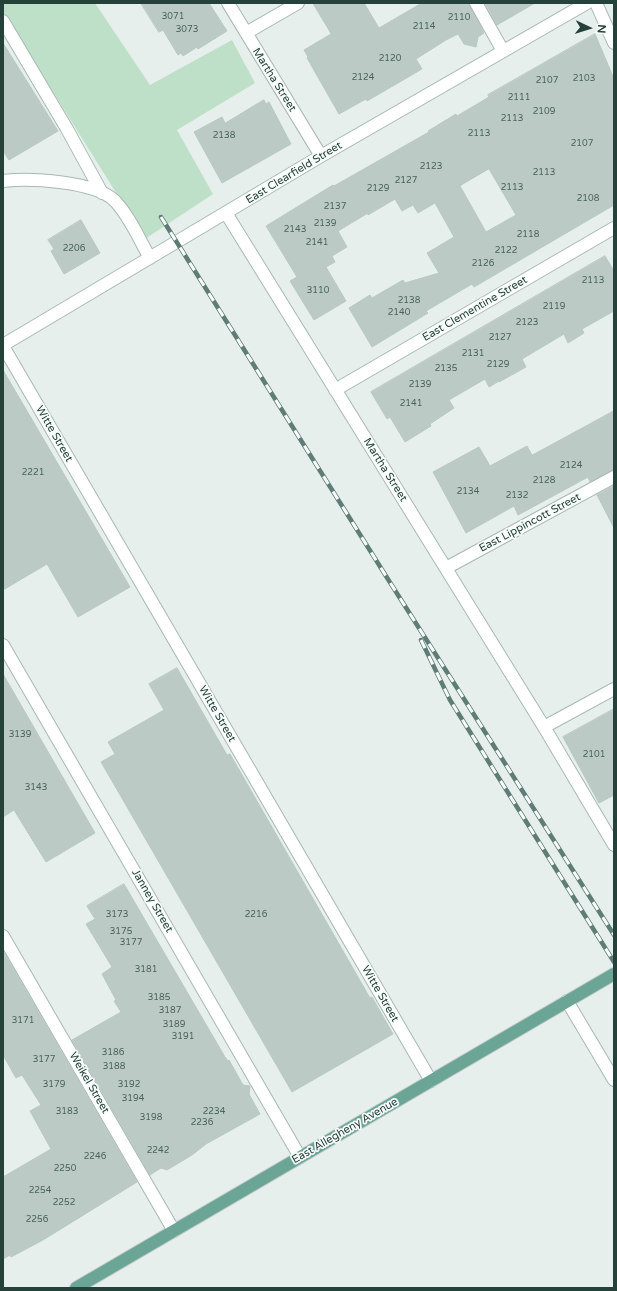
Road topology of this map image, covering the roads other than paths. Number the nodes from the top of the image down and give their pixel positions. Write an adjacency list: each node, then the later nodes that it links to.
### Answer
1 (228, 3): 7 (street, Martha Street)
2 (298, 3): 7 (street)
3 (476, 3): 9 (street)
4 (587, 3): 9 (street, East Clearfield Street)
5 (596, 3): 8 (street)
6 (3, 21): 12 (street)
7 (246, 33): 10 (street, Martha Street)
8 (614, 43)
9 (503, 51): 10 (street, East Clearfield Street)
10 (321, 156): 13 (street, East Clearfield Street)
11 (3, 181): 12 (street)
12 (102, 193): 15 (street)
13 (226, 213): 15 (street, East Clearfield Street); 17 (street, Martha Street)
14 (614, 228): 17 (street, East Clementine Street)
15 (150, 258): 16 (street, East Clearfield Street)
16 (3, 346): 28 (street, Witte Street)
17 (335, 390): 19 (street, Martha Street)
18 (614, 477): 19 (street, East Lippincott Street)
19 (446, 568): 22 (street, Martha Street)
20 (3, 646): 29 (street, Janney Street)
21 (614, 689): 22 (street)
22 (544, 727): 23 (street, Martha Street)
23 (614, 844)
24 (3, 936): 30 (street, Weikel Street)
25 (614, 974): 26 (main road, East Allegheny Avenue)
26 (568, 1001): 27 (street); 28 (main road, East Allegheny Avenue)
27 (614, 1080)
28 (430, 1081): 29 (main road, East Allegheny Avenue)
29 (300, 1157): 30 (main road, East Allegheny Avenue)
30 (174, 1231): 31 (main road, East Allegheny Avenue)
31 (76, 1288)

